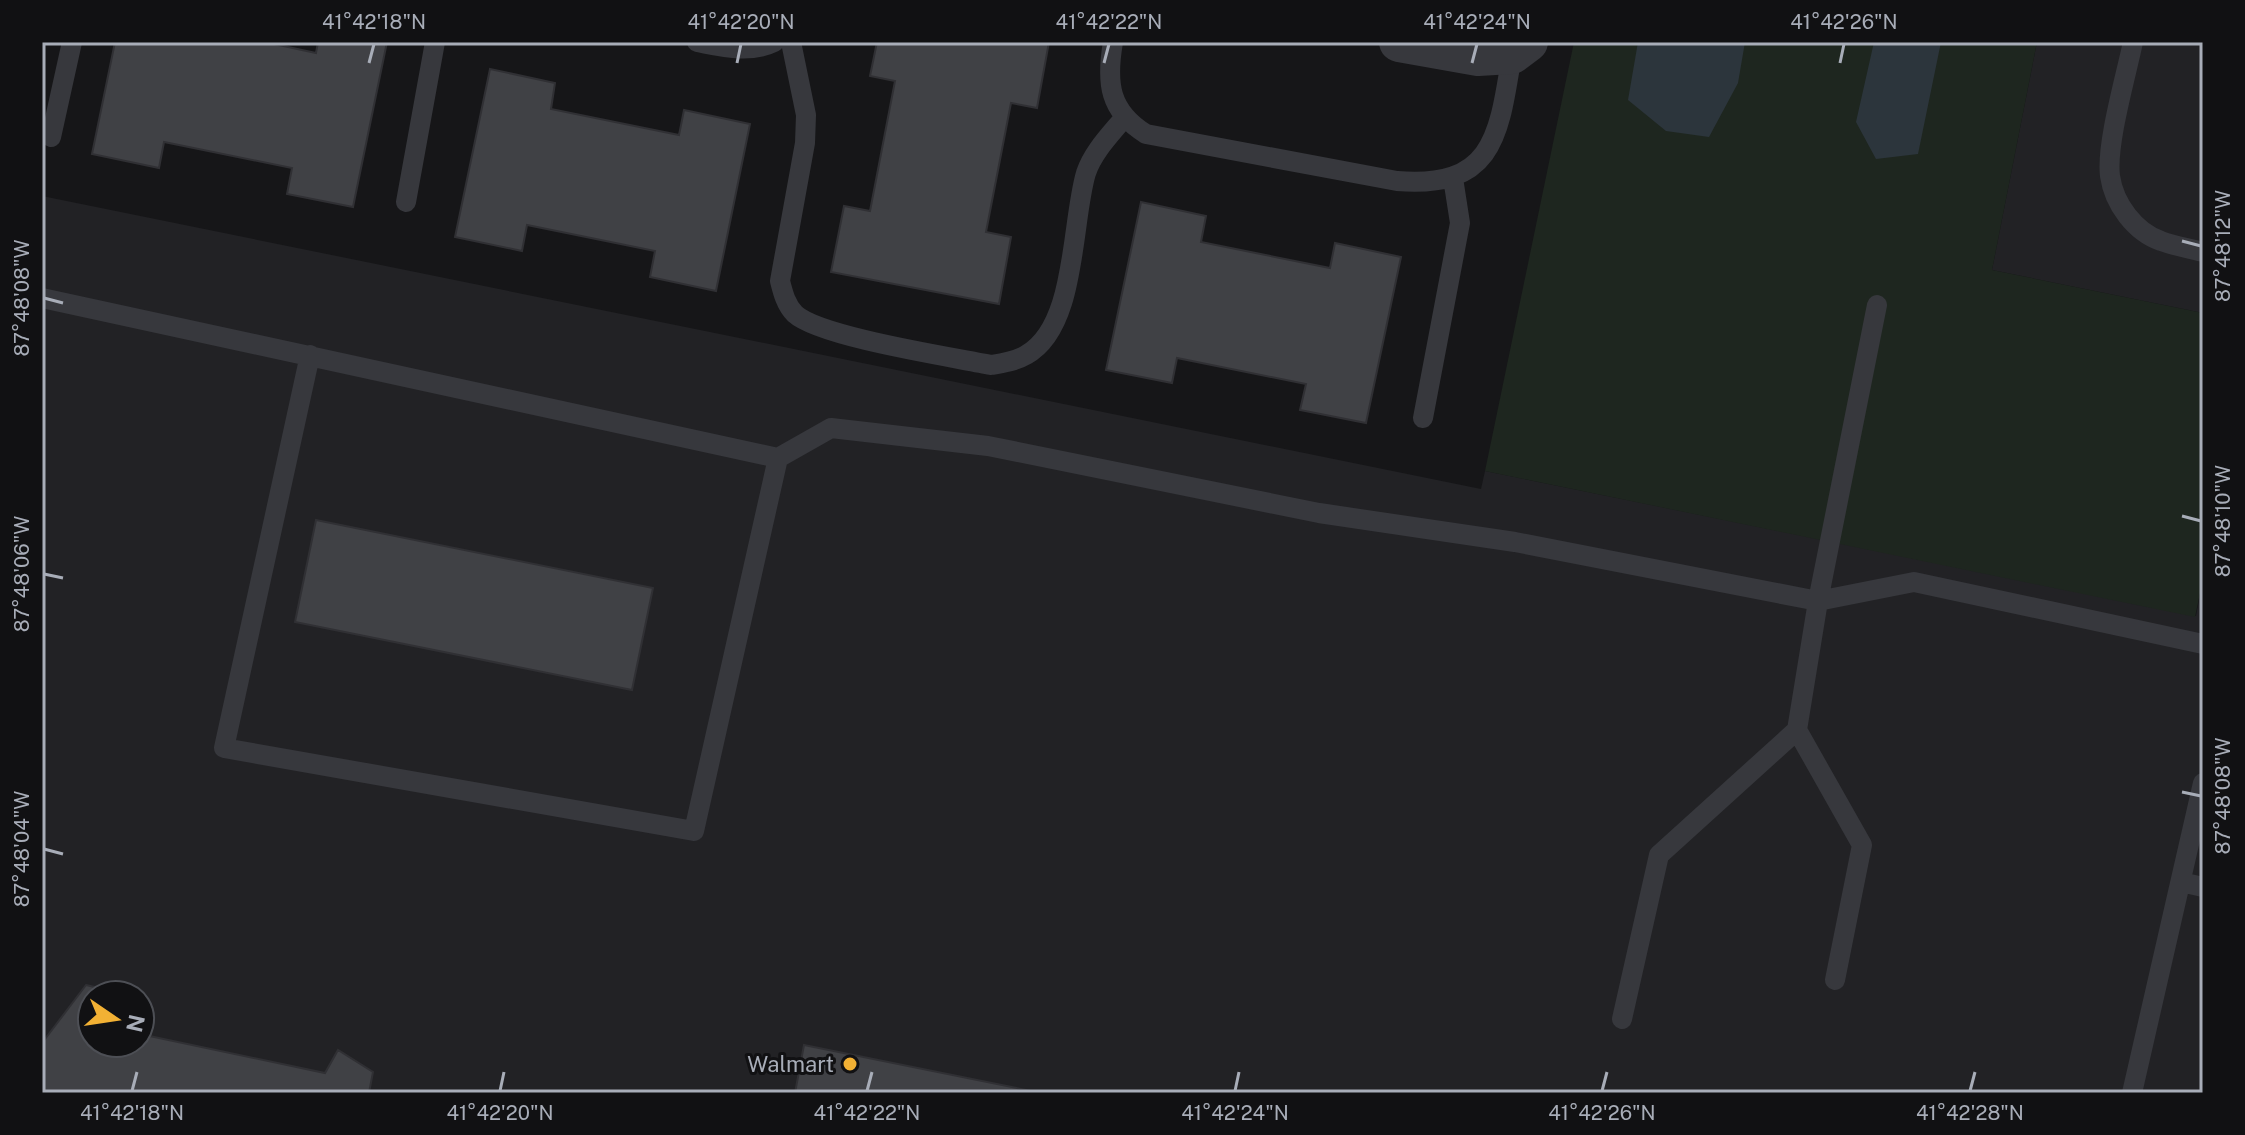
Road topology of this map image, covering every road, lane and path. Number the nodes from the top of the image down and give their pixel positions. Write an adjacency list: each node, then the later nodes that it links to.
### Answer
1 (72, 42): 11 (lane)
2 (435, 42): 13 (lane)
3 (697, 42): 4 (lane)
4 (774, 42)
5 (791, 42): 10 (lane)
6 (1113, 42): 10 (lane)
7 (1399, 42): 9 (street)
8 (2133, 42): 14 (lane)
9 (1520, 48): 12 (lane)
10 (1124, 118): 12 (lane)
11 (51, 137)
12 (1453, 178): 18 (lane)
13 (406, 202)
14 (2203, 252)
15 (42, 298): 17 (lane)
16 (1877, 305): 20 (lane)
17 (310, 355): 19 (lane); 19 (lane)
18 (1423, 418)
19 (778, 458): 20 (lane)
20 (1818, 601): 21 (lane); 22 (lane)
21 (2203, 644)
22 (1797, 730): 26 (lane); 27 (lane)
23 (2203, 783): 24 (lane)
24 (2181, 882): 25 (lane); 28 (lane)
25 (2203, 887)
26 (1835, 980)
27 (1622, 1019)
28 (2132, 1093)

